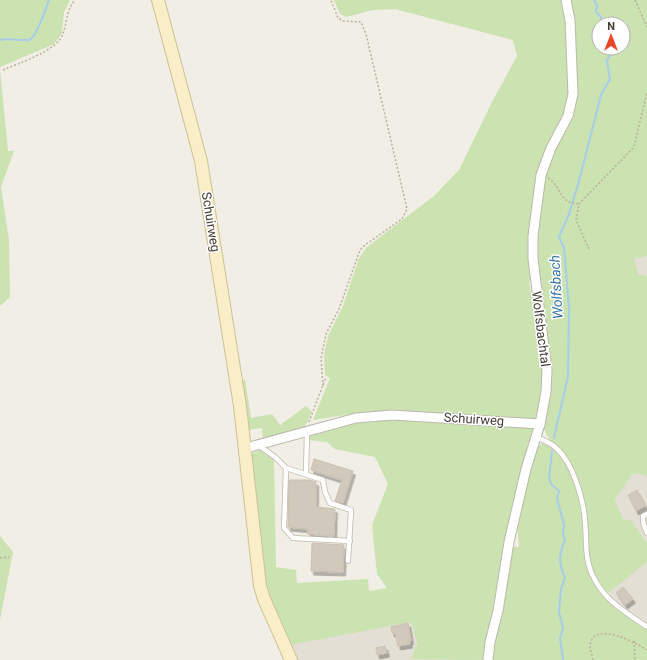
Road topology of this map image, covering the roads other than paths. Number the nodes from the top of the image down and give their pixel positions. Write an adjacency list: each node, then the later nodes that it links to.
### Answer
1 (158, 0): 7 (main road, Schuirweg)
2 (566, 0): 3 (street, Wolfsbachtal)
3 (540, 424): 4 (street, Schuirweg); 5 (street, Wolfsbachtal)
4 (307, 430): 6 (street, Schuirweg); 9 (lane)
5 (536, 437): 14 (lane); 16 (street, Wolfsbachtal)
6 (258, 445): 7 (street, Schuirweg); 8 (lane)
7 (246, 448): 15 (main road, Schuirweg)
8 (286, 468): 9 (lane); 12 (lane)
9 (306, 473): 12 (lane)
10 (647, 514): 11 (lane)
11 (647, 533)
12 (350, 541): 13 (lane)
13 (348, 561)
14 (647, 627)
15 (291, 660)
16 (488, 660)

